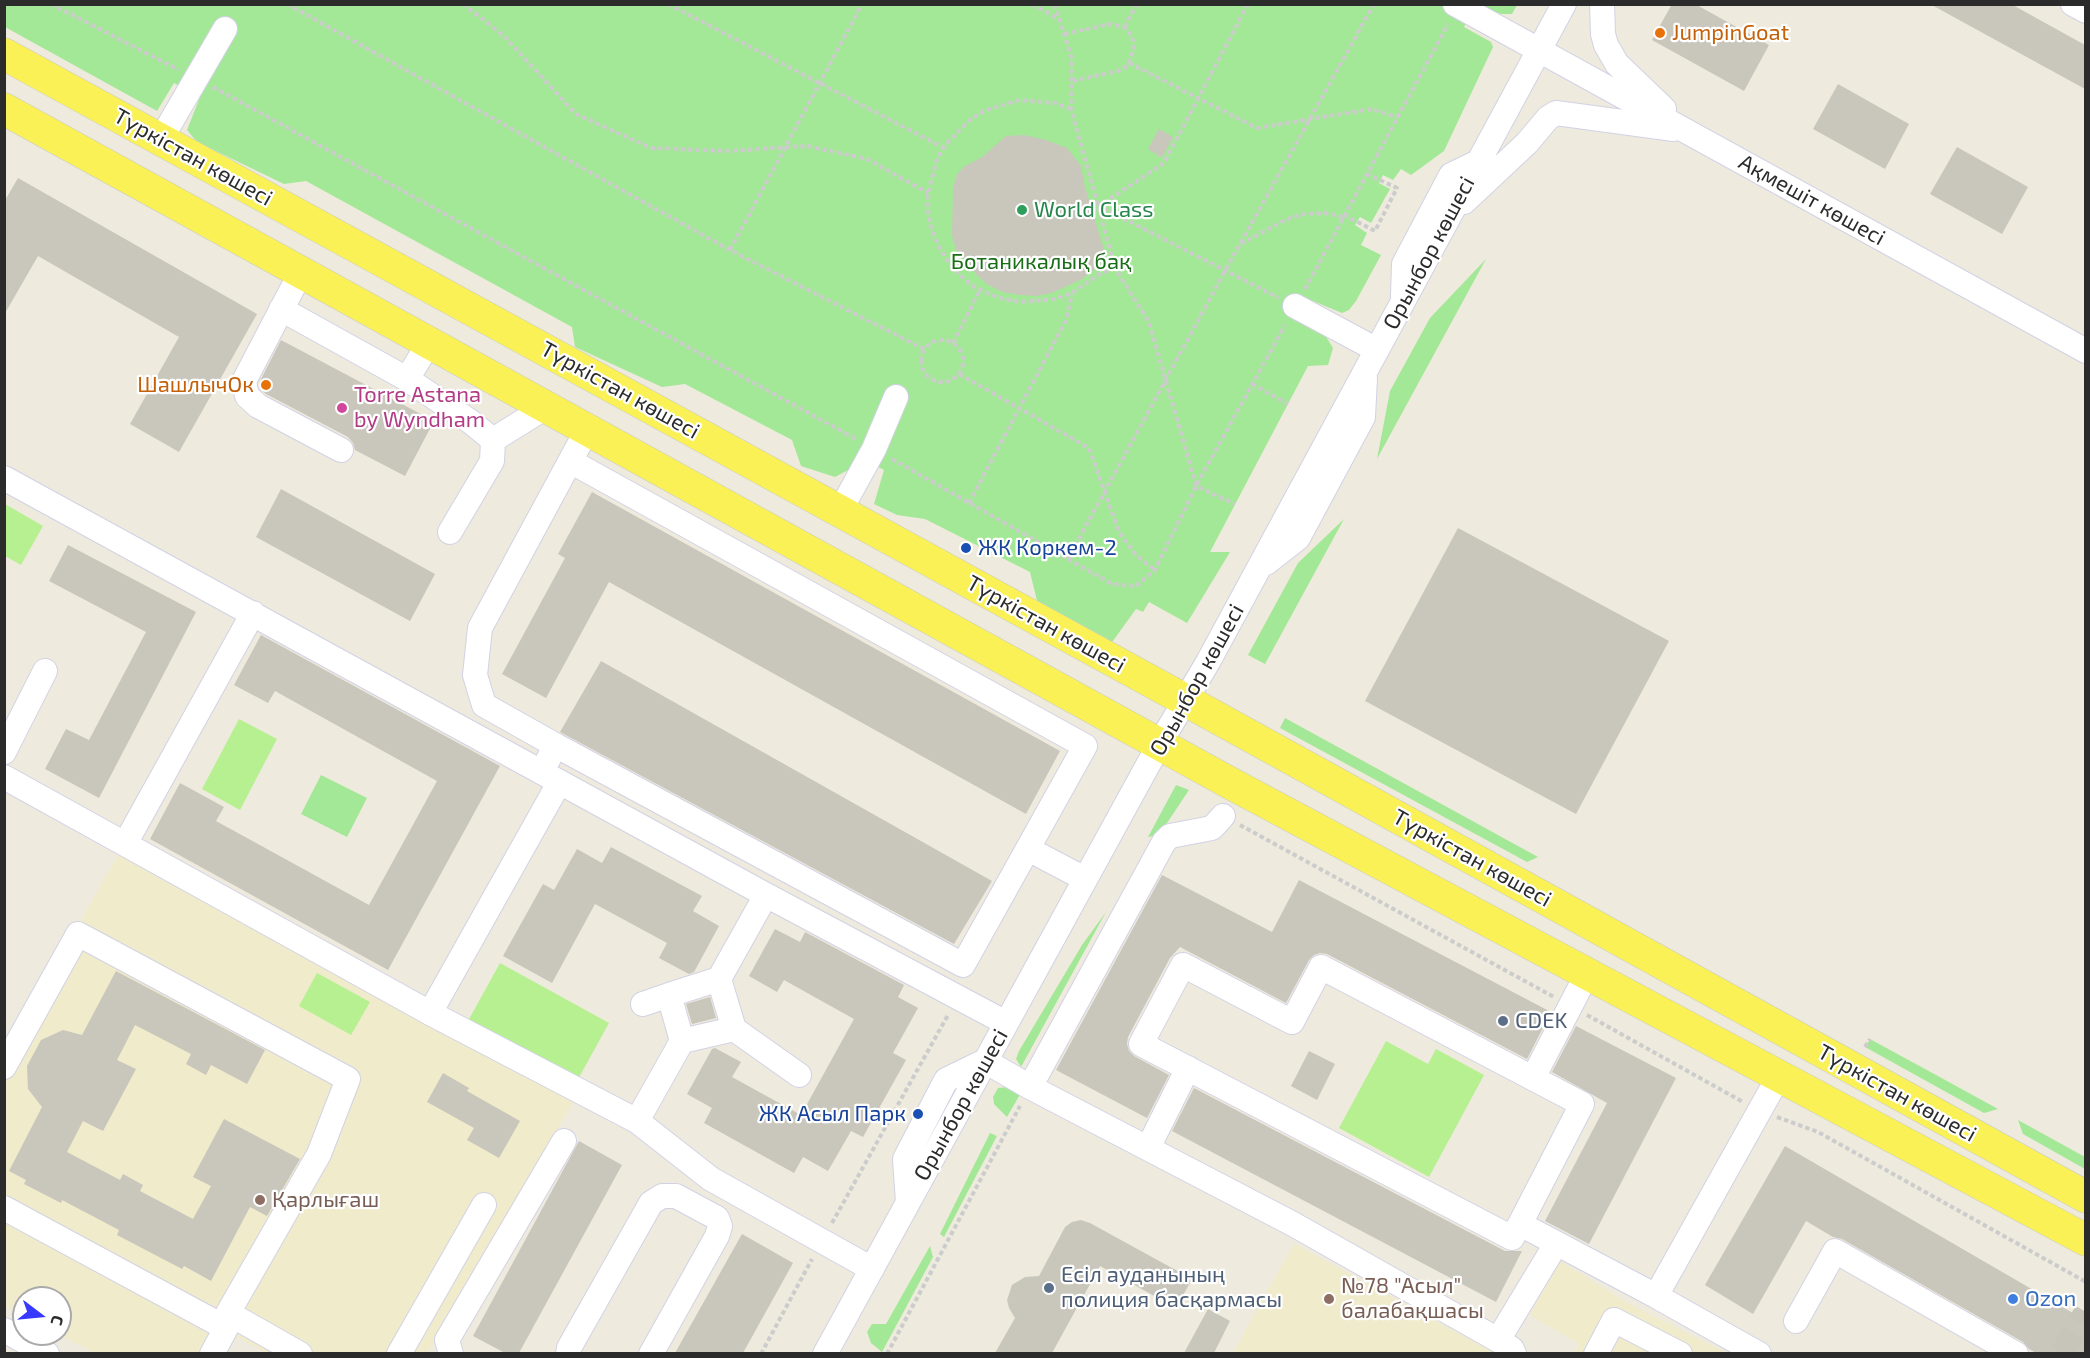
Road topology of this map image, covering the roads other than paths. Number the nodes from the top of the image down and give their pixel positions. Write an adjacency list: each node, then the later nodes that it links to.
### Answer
1 (1455, 4): 7 (street, Ақмешіт көшесі)
2 (1564, 4): 7 (street, Орынбор көшесі)
3 (1602, 4): 10 (street)
4 (2073, 4): 5 (street)
5 (2085, 11)
6 (225, 29): 11 (street)
7 (1539, 49): 10 (street, Ақмешіт көшесі); 12 (street, Орынбор көшесі)
8 (4, 54): 11 (main road, Түркістан көшесі)
9 (4, 110): 14 (main road, Түркістан көшесі)
10 (1688, 131): 13 (street); 20 (street, Ақмешіт көшесі)
11 (160, 139): 18 (main road, Түркістан көшесі)
12 (1478, 162): 13 (street, Орынбор көшесі); 15 (street)
13 (1450, 215): 15 (street, Орынбор көшесі)
14 (301, 272): 17 (street); 19 (main road, Түркістан көшесі)
15 (1403, 301): 21 (street, Орынбор көшесі)
16 (1295, 306): 21 (street)
17 (281, 309): 24 (street); 31 (street)
18 (509, 330): 23 (main road); 26 (main road, Түркістан көшесі)
19 (429, 343): 23 (main road, Түркістан көшесі); 24 (street)
20 (2076, 346): 22 (street)
21 (1377, 350): 40 (street, Орынбор көшесі)
22 (2085, 369)
23 (488, 375): 27 (main road, Түркістан көшесі)
24 (407, 379): 29 (street)
25 (896, 397): 34 (street)
26 (634, 398): 30 (main road); 34 (main road, Түркістан көшесі)
27 (546, 407): 28 (main road, Түркістан көшесі); 29 (street)
28 (587, 430): 30 (main road, Түркістан көшесі); 32 (street)
29 (493, 440): 35 (street)
30 (618, 447): 36 (main road, Түркістан көшесі)
31 (341, 450)
32 (570, 461): 37 (street); 42 (street)
33 (4, 478): 38 (street)
34 (840, 511): 40 (main road, Түркістан көшесі)
35 (450, 532)
36 (811, 553): 37 (street); 41 (main road, Түркістан көшесі)
37 (792, 584): 48 (street)
38 (253, 613): 45 (street); 47 (street)
39 (45, 671): 43 (street)
40 (1185, 700): 41 (street, Орынбор көшесі); 70 (main road, Түркістан көшесі)
41 (1160, 743): 49 (street, Орынбор көшесі); 51 (main road, Түркістан көшесі)
42 (555, 745): 45 (street); 48 (street)
43 (4, 752)
44 (4, 777): 47 (street)
45 (550, 778): 50 (street); 55 (street)
46 (1223, 816): 65 (street)
47 (125, 844): 55 (street)
48 (1028, 849): 49 (street)
49 (1086, 879): 56 (street, Орынбор көшесі)
50 (766, 896): 52 (street); 56 (street)
51 (1587, 974): 63 (main road, Түркістан көшесі); 64 (street)
52 (719, 979): 53 (street); 57 (street)
53 (669, 995): 54 (street); 58 (street)
54 (643, 1004)
55 (430, 1013): 66 (street)
56 (1006, 1023): 59 (street, Орынбор көшесі)
57 (734, 1029): 58 (street); 62 (street)
58 (682, 1041): 66 (street)
59 (985, 1061): 65 (street); 77 (street, Орынбор көшесі)
60 (4, 1067): 79 (street)
61 (1188, 1068): 64 (street); 68 (street); 74 (street)
62 (799, 1075)
63 (1779, 1076): 75 (main road, Түркістан көшесі); 78 (street)
64 (1533, 1078): 74 (street)
65 (1026, 1095): 68 (street)
66 (637, 1122): 69 (street)
67 (564, 1141): 87 (street)
68 (1148, 1148): 82 (street)
69 (711, 1179): 72 (street); 77 (street)
70 (2085, 1197)
71 (484, 1205): 86 (street)
72 (696, 1206): 88 (street); 89 (street)
73 (4, 1208): 79 (street)
74 (1520, 1224): 76 (street)
75 (2085, 1240)
76 (1556, 1244): 78 (street); 82 (street)
77 (872, 1269): 90 (street, Орынбор көшесі)
78 (1656, 1296): 93 (street)
79 (227, 1321): 84 (street); 85 (street)
80 (1796, 1321): 94 (street)
81 (4, 1330): 83 (street)
82 (1506, 1347)
83 (47, 1353)
84 (212, 1353)
85 (300, 1353)
86 (399, 1353)
87 (451, 1353)
88 (568, 1353)
89 (651, 1353)
90 (825, 1353)
91 (1596, 1353): 92 (street)
92 (1680, 1353)
93 (1759, 1353)
94 (2016, 1353)

